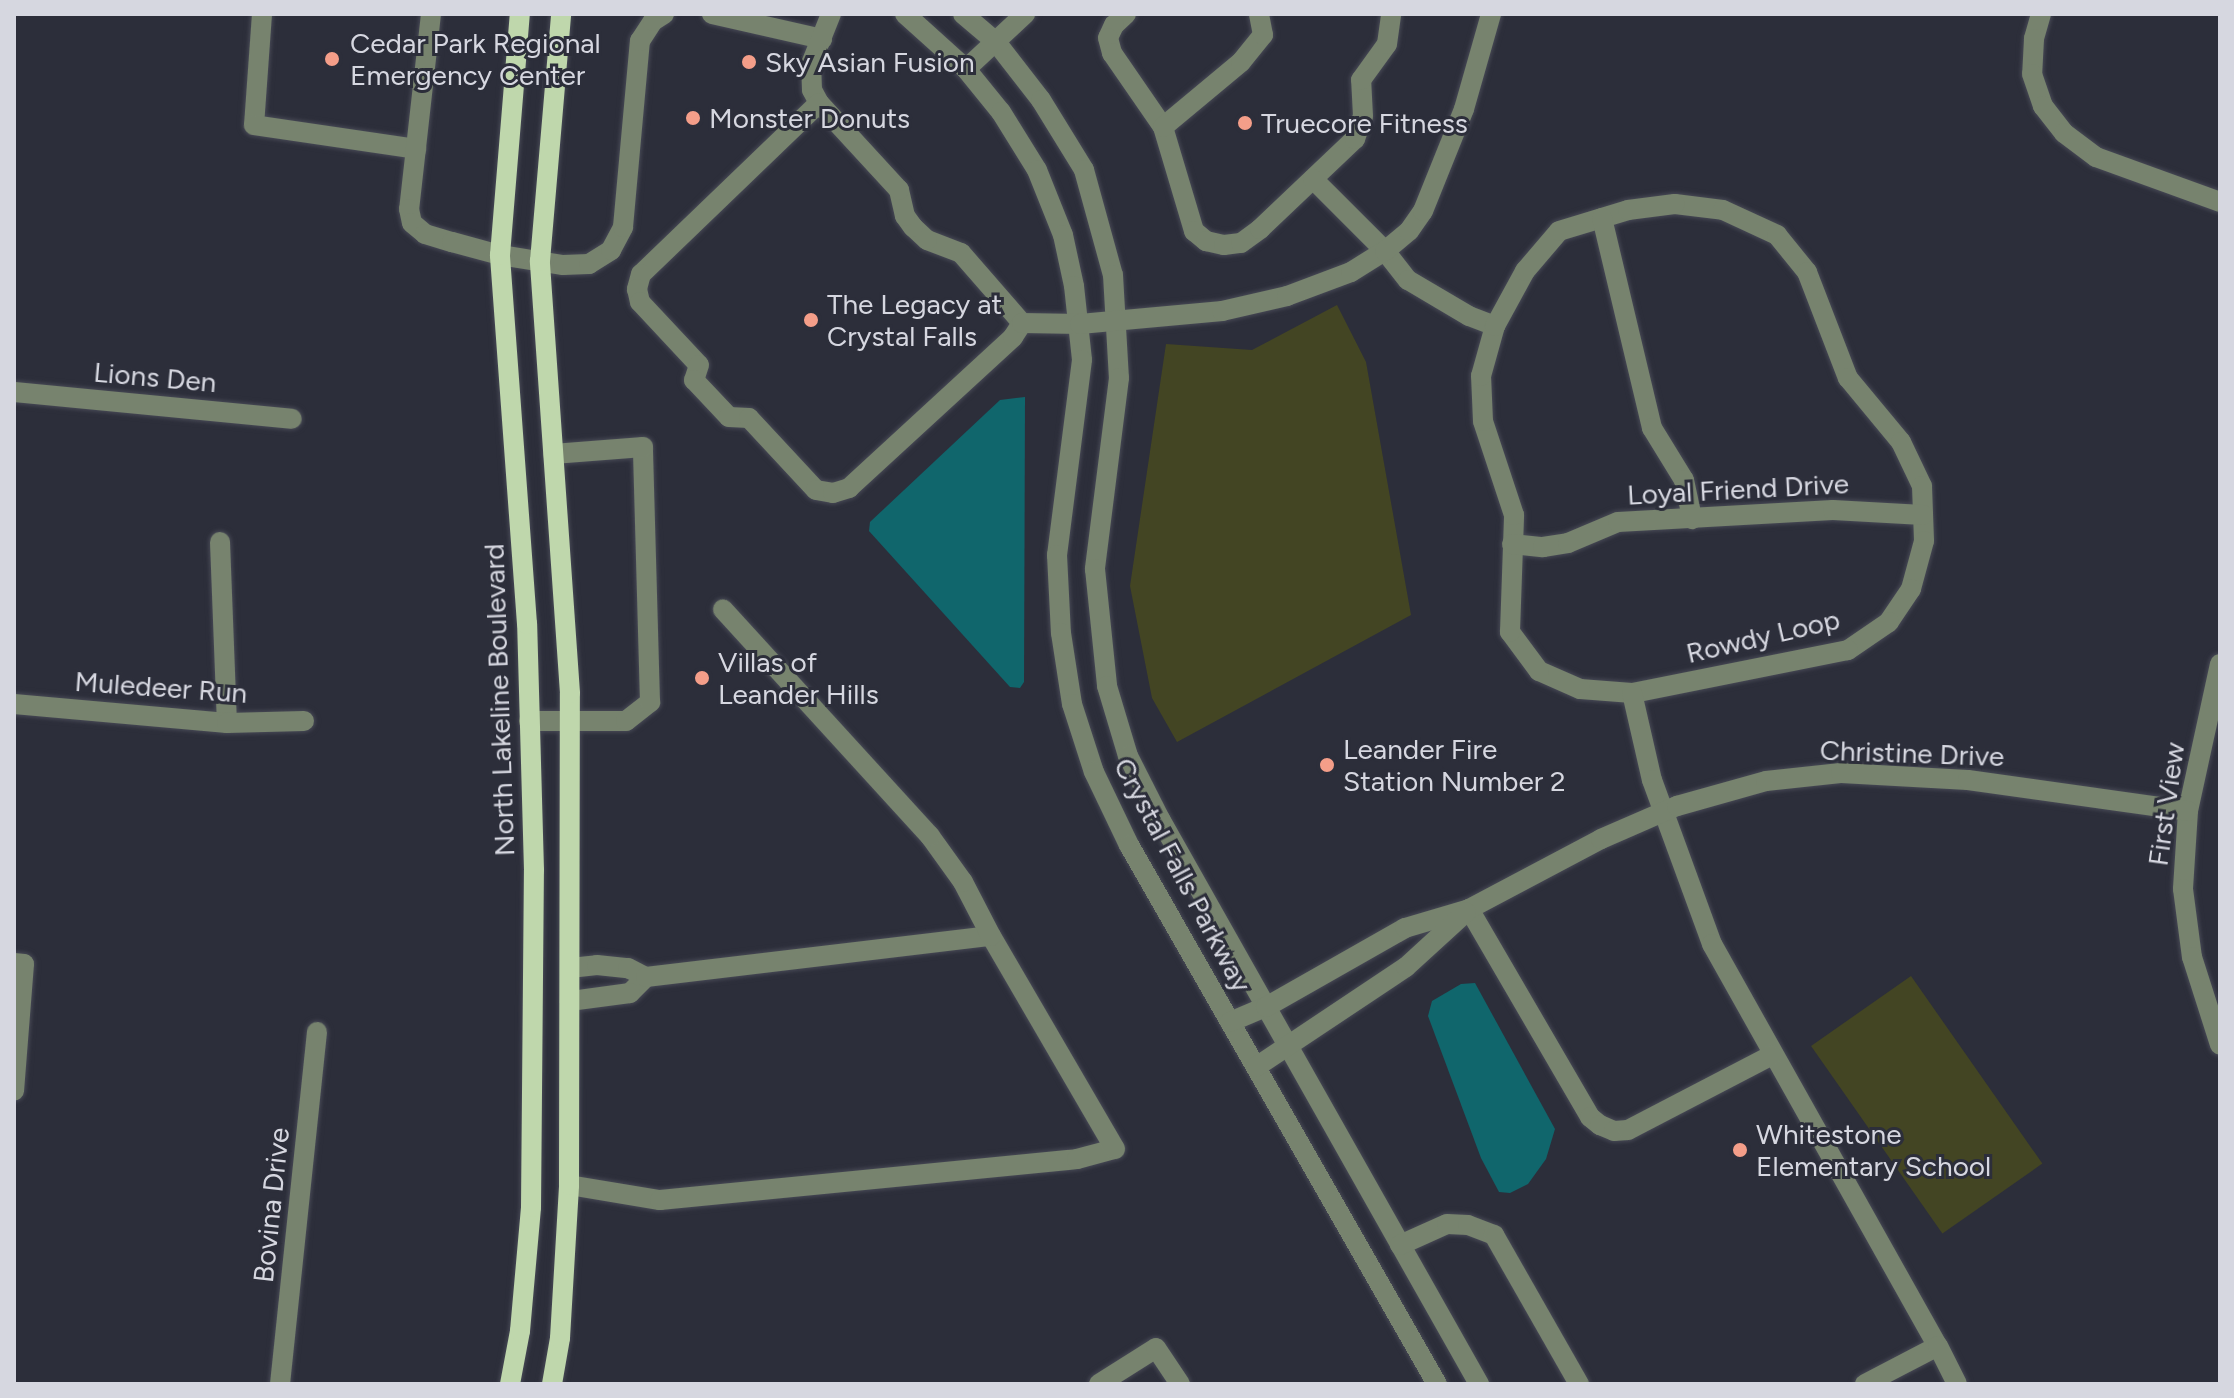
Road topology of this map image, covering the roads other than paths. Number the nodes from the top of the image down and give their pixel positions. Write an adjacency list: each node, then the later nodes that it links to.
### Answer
1 (262, 14): 21 (street)
2 (431, 14): 21 (street)
3 (520, 14): 26 (main road, North Lakeline Boulevard)
4 (561, 14): 27 (main road)
5 (664, 14): 27 (street)
6 (712, 14): 16 (street)
7 (831, 14): 16 (street)
8 (905, 14): 18 (street, Crystal Falls Parkway)
9 (963, 14): 17 (street, Crystal Falls Parkway)
10 (1025, 14): 17 (street)
11 (1126, 14): 20 (street)
12 (1259, 14): 20 (street)
13 (1391, 14): 22 (street)
14 (1491, 14): 25 (street)
15 (2041, 14): 23 (street)
16 (822, 39): 19 (street)
17 (996, 42): 18 (street); 28 (street, Crystal Falls Parkway)
18 (966, 69): 30 (street, Crystal Falls Parkway)
19 (819, 103): 29 (street); 29 (street)
20 (1163, 127): 22 (street)
21 (416, 149): 26 (street)
22 (1313, 179): 25 (street)
23 (2220, 202)
24 (1602, 218): 31 (street, Rowdy Loop); 35 (street, Rowdy Loop); 36 (street)
25 (1385, 251): 28 (street); 31 (street)
26 (500, 255): 27 (street); 44 (main road, North Lakeline Boulevard)
27 (540, 261): 34 (main road)
28 (1118, 321): 30 (street); 55 (street, Crystal Falls Parkway)
29 (1022, 323): 30 (street)
30 (1080, 324): 56 (street, Crystal Falls Parkway)
31 (1495, 326): 38 (street, Rowdy Loop)
32 (14, 392): 33 (street, Lions Den)
33 (292, 419)
34 (553, 454): 45 (main road); 45 (street)
35 (1923, 515): 36 (street, Loyal Friend Drive); 41 (street, Rowdy Loop)
36 (1692, 519): 38 (street, Loyal Friend Drive)
37 (220, 542): 46 (street)
38 (1512, 544): 41 (street, Rowdy Loop)
39 (723, 609): 50 (street)
40 (2220, 664): 48 (street, First View)
41 (1632, 693): 47 (street)
42 (14, 704): 46 (street, Muledeer Run)
43 (304, 721): 46 (street, Muledeer Run)
44 (529, 721): 45 (street); 67 (main road, North Lakeline Boulevard)
45 (570, 721): 52 (main road)
46 (227, 723)
47 (1664, 811): 48 (street, Christine Drive); 49 (street, Christine Drive); 60 (street)
48 (2188, 811): 58 (street, First View)
49 (1469, 909): 55 (street, Christine Drive); 59 (street, Christine Drive); 60 (street)
50 (991, 936): 53 (street); 63 (street)
51 (19, 963): 62 (street)
52 (570, 968): 53 (street); 54 (main road)
53 (646, 977): 54 (street)
54 (570, 1001): 63 (main road)
55 (1266, 1007): 56 (street, Christine Drive); 59 (street, Crystal Falls Parkway)
56 (1230, 1022): 61 (street, Crystal Falls Parkway)
57 (317, 1032): 66 (street, Bovina Drive)
58 (2220, 1045)
59 (1288, 1047): 61 (street, Christine Drive); 64 (street, Crystal Falls Parkway)
60 (1772, 1055): 65 (street)
61 (1256, 1067): 71 (street, Crystal Falls Parkway)
62 (14, 1091)
63 (569, 1185): 68 (main road)
64 (1400, 1245): 72 (street, Crystal Falls Parkway); 73 (street)
65 (1938, 1346): 74 (street); 75 (street)
66 (280, 1384)
67 (510, 1384)
68 (552, 1384)
69 (1099, 1384): 70 (street)
70 (1180, 1384)
71 (1437, 1384)
72 (1479, 1384)
73 (1579, 1384)
74 (1865, 1384)
75 (1957, 1384)

